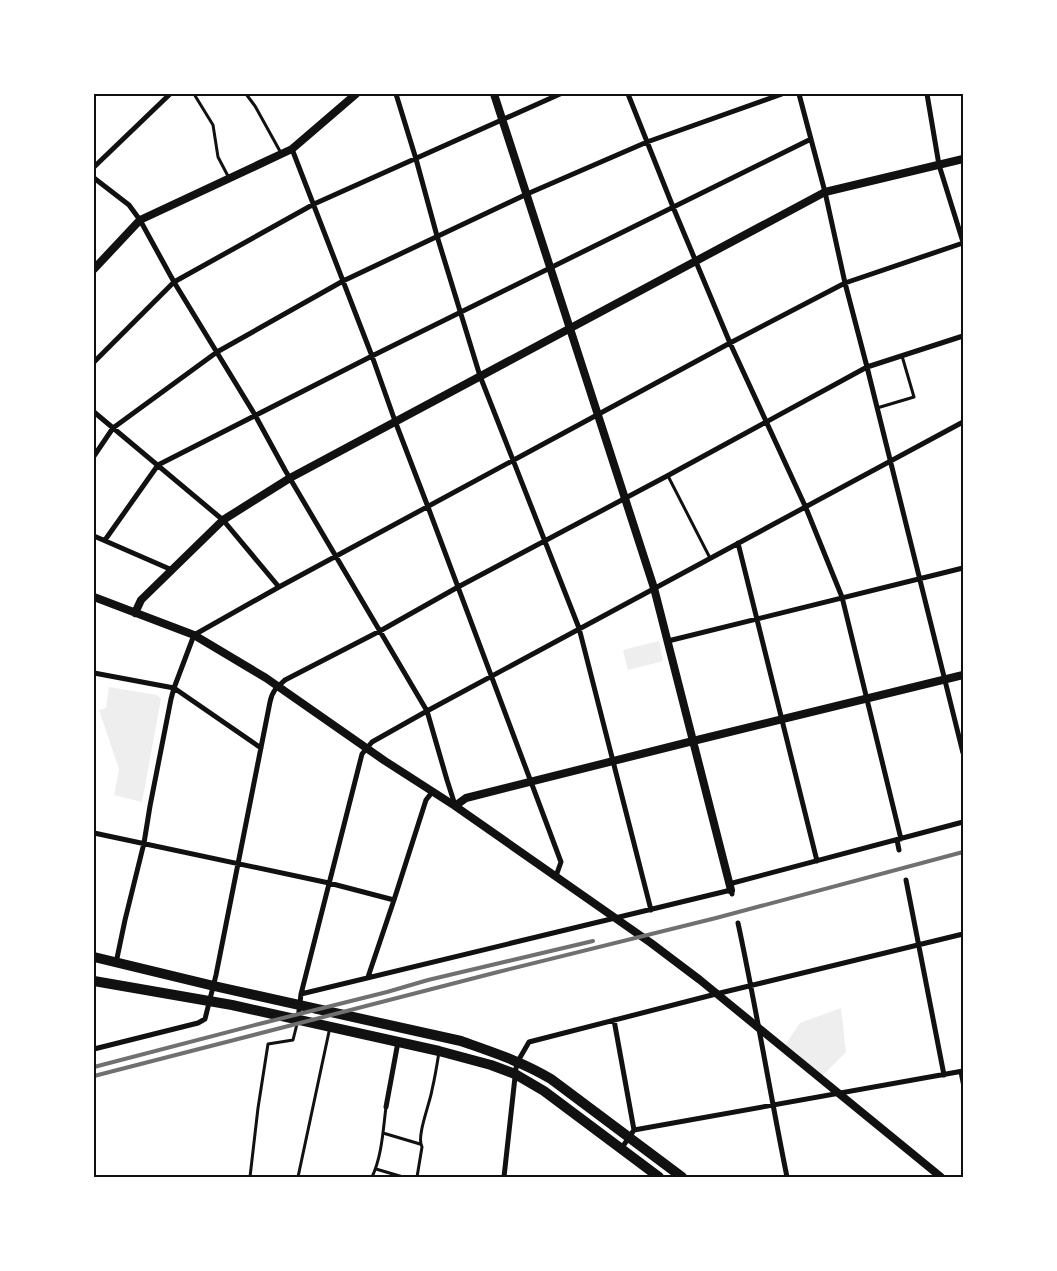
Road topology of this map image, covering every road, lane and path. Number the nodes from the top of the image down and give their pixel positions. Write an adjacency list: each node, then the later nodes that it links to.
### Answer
1 (170, 94): 20 (street)
2 (194, 94): 22 (lane)
3 (246, 94): 16 (lane)
4 (356, 94): 15 (street)
5 (396, 94): 17 (street)
6 (494, 94): 12 (street)
7 (560, 94): 12 (street)
8 (628, 94): 14 (street)
9 (782, 94): 14 (street)
10 (798, 94): 13 (street)
11 (927, 94): 19 (street)
12 (503, 120): 17 (street); 24 (street)
13 (811, 139): 23 (street); 26 (street)
14 (647, 142): 24 (street); 26 (street)
15 (292, 149): 16 (street); 25 (street)
16 (282, 154): 22 (street)
17 (416, 158): 25 (street); 29 (street)
18 (963, 159): 19 (street)
19 (939, 165): 23 (street); 28 (street)
20 (94, 167)
21 (94, 178): 27 (street)
22 (230, 179): 27 (street)
23 (825, 192): 31 (street); 36 (street)
24 (527, 194): 29 (street); 32 (street)
25 (314, 204): 34 (street); 35 (street)
26 (673, 208): 31 (street); 32 (street)
27 (140, 220): 33 (street); 35 (street)
28 (962, 233): 30 (street)
29 (438, 236): 34 (street); 37 (street)
30 (963, 243): 36 (street)
31 (696, 261): 38 (street); 40 (street)
32 (551, 268): 37 (street); 38 (street)
33 (94, 269)
34 (342, 281): 41 (street); 42 (street)
35 (174, 282): 41 (street); 44 (street)
36 (845, 283): 40 (street); 45 (street)
37 (461, 312): 42 (street); 46 (street)
38 (571, 329): 46 (street); 50 (street)
39 (963, 336): 43 (street)
40 (730, 343): 50 (street); 52 (street)
41 (217, 352): 49 (street); 54 (street)
42 (372, 356): 49 (street); 51 (street)
43 (902, 356): 45 (street); 47 (lane)
44 (94, 362)
45 (867, 367): 47 (street); 52 (street)
46 (480, 376): 51 (street); 56 (street)
47 (877, 408): 57 (street)
48 (94, 412): 54 (street)
49 (255, 415): 58 (street); 60 (street)
50 (598, 415): 56 (street); 61 (street)
51 (395, 421): 60 (street); 62 (street)
52 (766, 422): 59 (street); 63 (street)
53 (963, 422): 57 (street)
54 (112, 428): 55 (street); 58 (street)
55 (94, 456)
56 (513, 461): 62 (street); 67 (street)
57 (891, 462): 63 (street); 73 (street)
58 (158, 465): 64 (street); 66 (street)
59 (667, 476): 61 (street); 70 (lane)
60 (290, 478): 64 (street); 69 (street)
61 (625, 498): 67 (street); 76 (street)
62 (428, 507): 69 (street); 74 (street)
63 (806, 508): 68 (street); 78 (street)
64 (223, 520): 72 (street); 75 (street)
65 (94, 536): 66 (street)
66 (105, 540): 72 (street)
67 (545, 540): 74 (street); 81 (street)
68 (738, 543): 70 (street); 80 (street)
69 (336, 557): 75 (street); 82 (street)
70 (710, 558): 76 (street)
71 (963, 568): 73 (street)
72 (172, 570): 79 (street)
73 (920, 579): 78 (street); 88 (street)
74 (458, 586): 82 (street); 87 (street)
75 (279, 588): 83 (street)
76 (654, 588): 81 (street); 84 (street)
77 (94, 596): 79 (street)
78 (842, 597): 80 (street); 91 (street)
79 (135, 613): 83 (street)
80 (757, 619): 84 (street); 93 (street)
81 (579, 628): 87 (street); 98 (street)
82 (380, 630): 89 (street); 92 (street)
83 (194, 635): 89 (street); 90 (street)
84 (668, 641): 94 (street)
85 (94, 673): 90 (street)
86 (963, 675): 88 (street)
87 (491, 676): 92 (street); 99 (street)
88 (945, 679): 91 (street); 97 (street)
89 (277, 686): 95 (street); 96 (street)
90 (174, 688): 95 (street); 105 (street)
91 (867, 698): 93 (street); 104 (street)
92 (427, 711): 96 (street); 101 (street)
93 (782, 720): 94 (street); 107 (street)
94 (693, 741): 98 (street); 112 (street)
95 (261, 748): 108 (street)
96 (367, 748): 100 (street); 111 (street)
97 (963, 753)
98 (612, 761): 99 (street); 114 (street)
99 (532, 782): 101 (street); 109 (street)
100 (433, 791): 101 (street); 113 (street)
101 (455, 806): 109 (street)
102 (963, 822): 104 (street)
103 (94, 833): 105 (street)
104 (899, 839): 106 (street); 107 (street)
105 (144, 843): 108 (street); 120 (street)
106 (900, 850)
107 (817, 861): 112 (street)
108 (237, 864): 111 (street); 124 (street)
109 (556, 876): 115 (street)
110 (906, 880): 118 (street)
111 (329, 883): 113 (street); 125 (street)
112 (730, 889): 114 (street)
113 (394, 900): 121 (street)
114 (651, 910): 115 (street)
115 (616, 918): 121 (street); 126 (street)
116 (738, 923): 123 (street)
117 (963, 934): 118 (street)
118 (920, 944): 123 (street); 139 (street)
119 (94, 957): 120 (main road)
120 (116, 963): 124 (main road)
121 (368, 977): 125 (street)
122 (94, 981): 127 (main road)
123 (751, 985): 126 (street); 132 (street)
124 (214, 986): 127 (street); 128 (main road)
125 (301, 994): 128 (street)
126 (716, 994): 130 (street); 132 (street)
127 (210, 1000): 129 (main road); 134 (street)
128 (300, 1005): 129 (street); 136 (main road)
129 (298, 1020): 131 (main road); 149 (lane)
130 (614, 1020): 136 (street); 145 (street)
131 (330, 1027): 133 (main road); 150 (lane)
132 (759, 1028): 141 (street); 142 (street)
133 (398, 1042): 135 (main road); 143 (street)
134 (94, 1049)
135 (439, 1051): 138 (main road); 146 (lane)
136 (518, 1061): 138 (street); 145 (main road)
137 (962, 1071): 139 (street); 140 (lane)
138 (515, 1074): 147 (main road); 154 (street)
139 (944, 1075): 141 (street)
140 (963, 1087)
141 (838, 1093): 142 (street); 158 (street)
142 (772, 1105): 145 (street); 157 (street)
143 (386, 1107): 144 (lane)
144 (383, 1134): 146 (lane); 148 (lane)
145 (632, 1134): 147 (street); 156 (main road)
146 (420, 1144): 153 (lane)
147 (621, 1148): 155 (main road)
148 (376, 1169): 151 (lane); 152 (lane)
149 (250, 1177)
150 (298, 1177)
151 (372, 1177)
152 (403, 1177)
153 (417, 1177)
154 (504, 1177)
155 (659, 1177)
156 (682, 1177)
157 (787, 1177)
158 (941, 1177)

